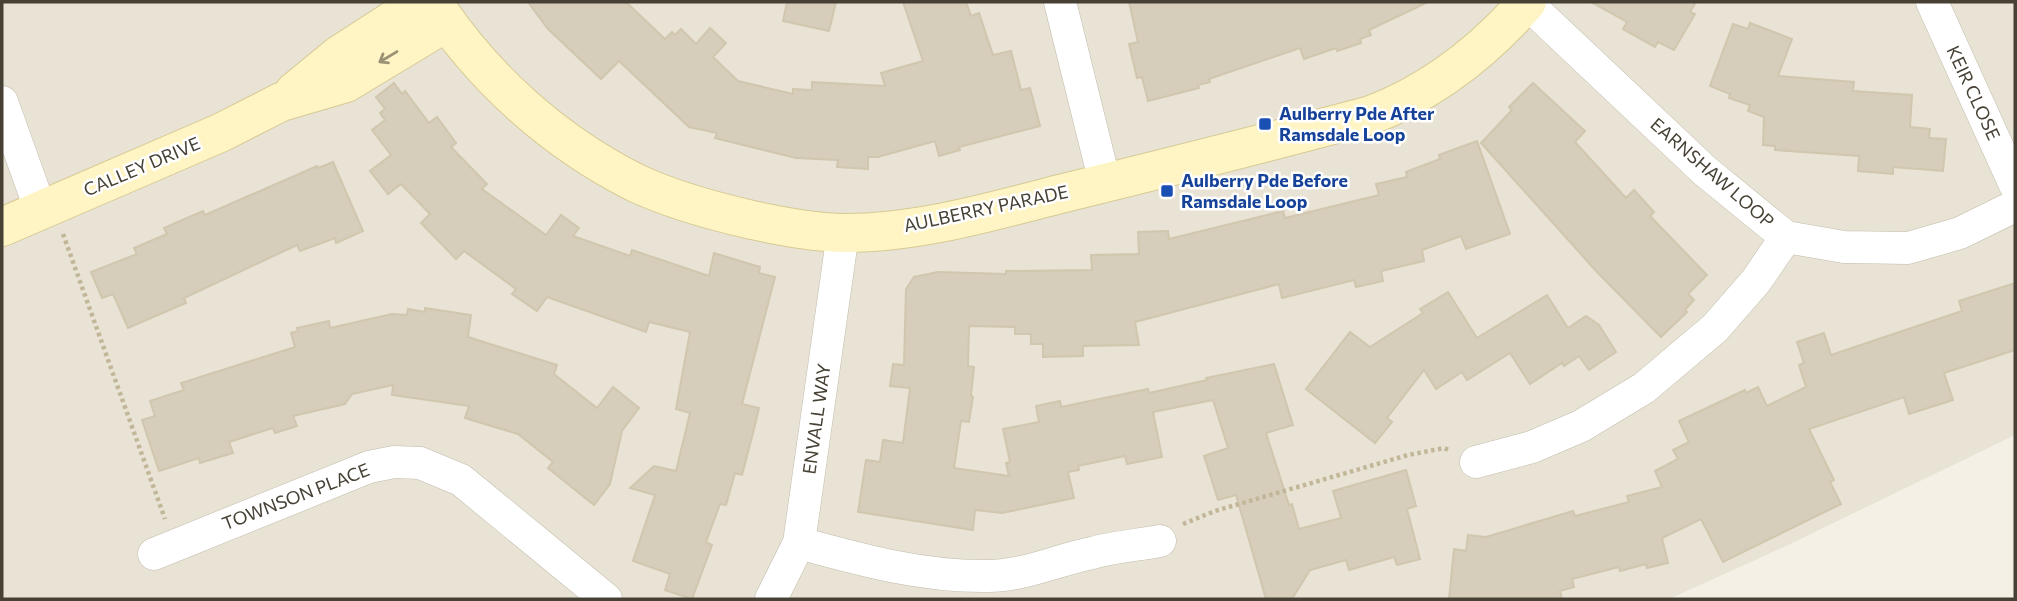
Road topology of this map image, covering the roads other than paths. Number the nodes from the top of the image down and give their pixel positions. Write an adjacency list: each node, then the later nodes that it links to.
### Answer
1 (1060, 2): 6 (street)
2 (1527, 2): 6 (main road, AULBERRY PARADE); 12 (street, EARNSHAW LOOP)
3 (1931, 2): 7 (street, KEIR CLOSE)
4 (434, 9): 9 (main road, CALLEY DRIVE); 11 (main road, AULBERRY PARADE)
5 (2, 102): 9 (street)
6 (1105, 183): 11 (main road, AULBERRY PARADE)
7 (2015, 185)
8 (2015, 206): 12 (street, EARNSHAW LOOP)
9 (41, 211): 10 (main road, CALLEY DRIVE)
10 (2, 227)
11 (843, 233): 15 (street, ENVALL WAY)
12 (1786, 237): 13 (street)
13 (1476, 462)
14 (1160, 541): 15 (street)
15 (799, 543): 18 (street, ENVALL WAY)
16 (164, 551): 17 (street, TOWNSON PLACE)
17 (606, 599)
18 (771, 599)

